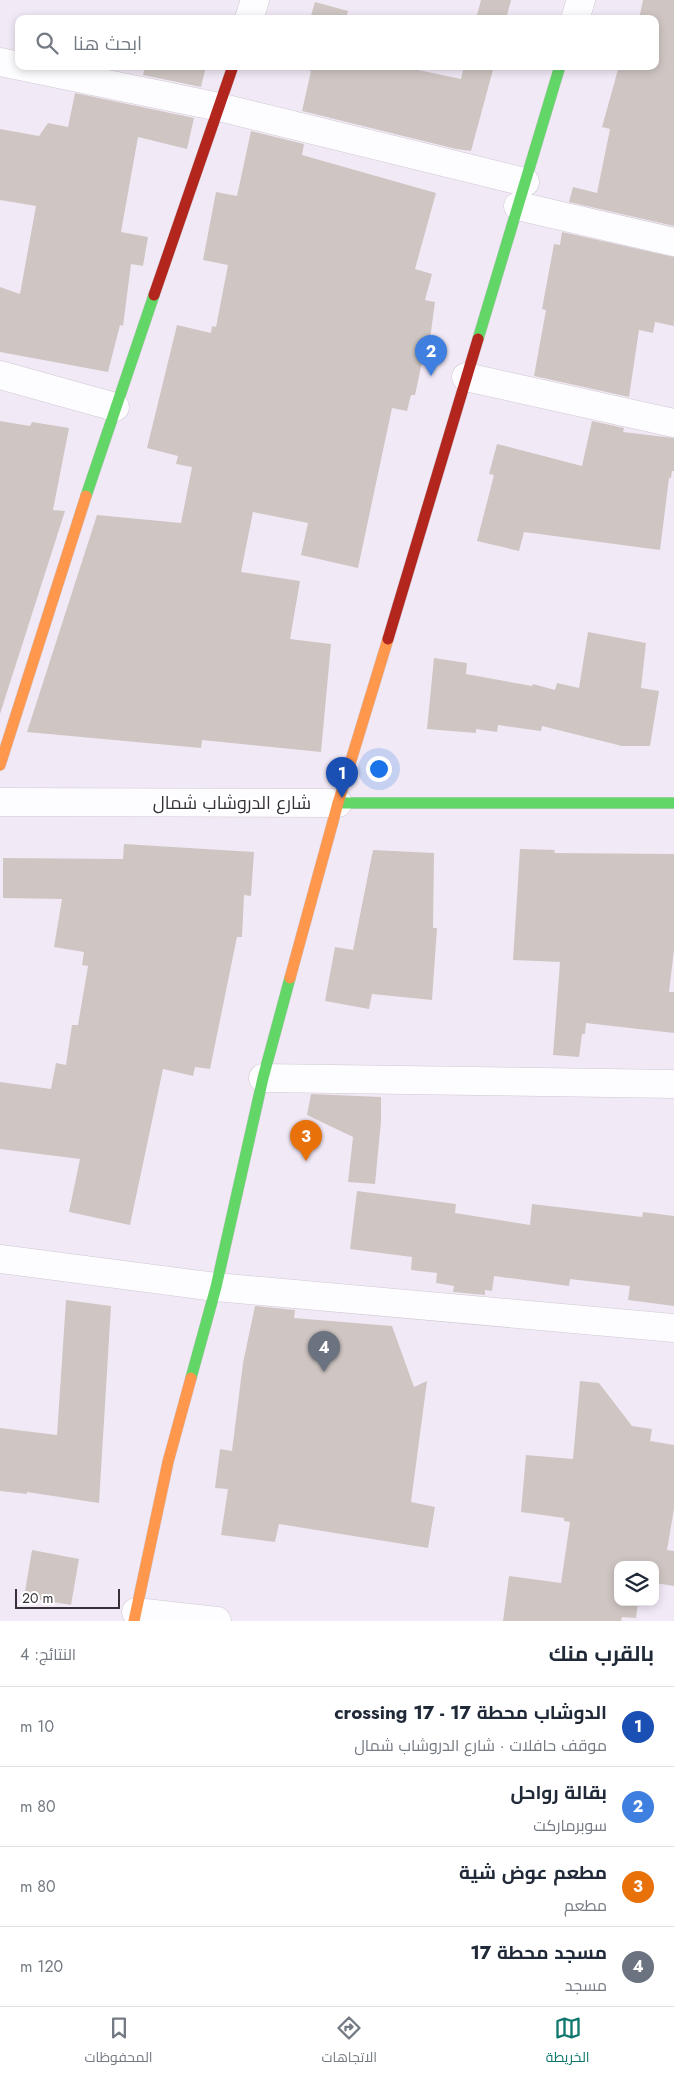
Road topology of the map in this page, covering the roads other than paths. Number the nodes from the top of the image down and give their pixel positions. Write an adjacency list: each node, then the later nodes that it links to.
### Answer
1 (255, 0): 3 (street)
2 (580, 0): 4 (street)
3 (250, 15)
4 (576, 15)
5 (0, 62): 6 (street)
6 (15, 65)
7 (39, 70): 10 (street)
8 (232, 70): 10 (street)
9 (559, 70): 11 (street)
10 (219, 107): 11 (street); 15 (street)
11 (521, 194): 12 (street); 14 (street)
12 (674, 242)
13 (0, 375): 15 (street)
14 (466, 377): 16 (street); 19 (street)
15 (115, 406): 17 (street)
16 (674, 423)
17 (0, 765)
18 (0, 802): 19 (street, شارع الدروشاب شمال)
19 (338, 803): 20 (street, شارع الدروشاب شمال); 21 (street)
20 (674, 803)
21 (263, 1078): 22 (street); 24 (street)
22 (674, 1084)
23 (0, 1259): 24 (street)
24 (216, 1287): 25 (street); 26 (street)
25 (674, 1328)
26 (135, 1617): 27 (street)
27 (217, 1621)

